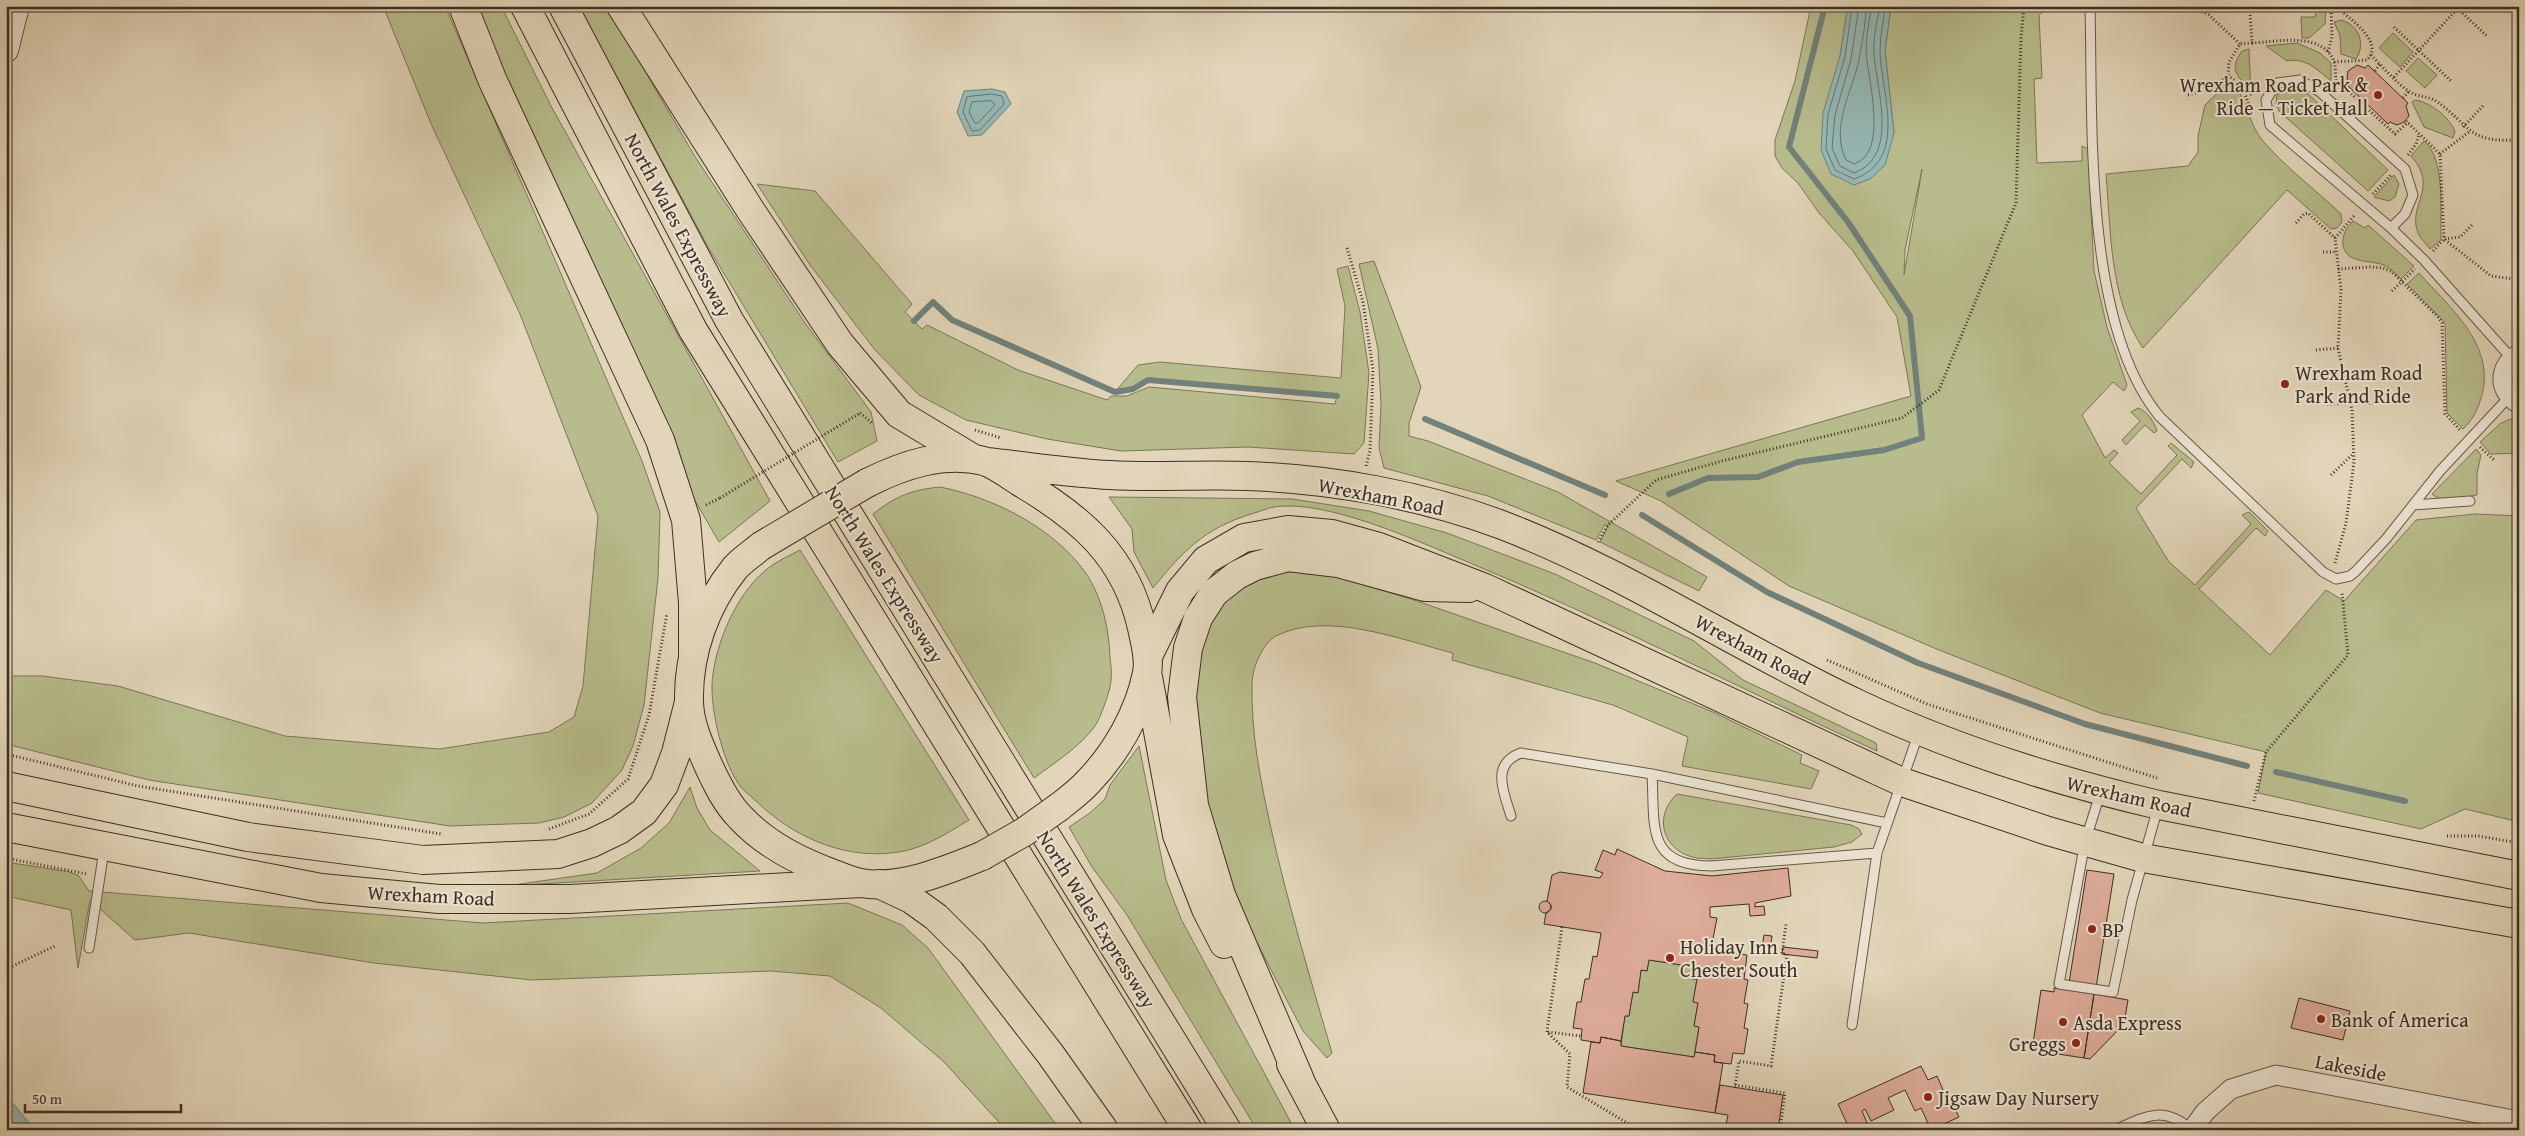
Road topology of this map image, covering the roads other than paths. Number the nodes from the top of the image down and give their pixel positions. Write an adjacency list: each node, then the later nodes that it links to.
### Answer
1 (17, 6): 7 (street)
2 (463, 6): 15 (highway)
3 (525, 6): 39 (highway, North Wales Expressway)
4 (563, 6): 40 (highway, North Wales Expressway)
5 (621, 6): 11 (highway)
6 (2090, 6): 13 (lane)
7 (6, 50)
8 (2391, 228): 8 (lane); 9 (lane)
9 (2515, 356): 10 (street)
10 (2514, 400): 13 (lane)
11 (980, 461): 15 (highway, Wrexham Road, bridge); 16 (highway); 18 (highway, Wrexham Road)
12 (2470, 501): 13 (lane)
13 (2413, 505)
14 (1485, 588): 16 (highway); 20 (highway); 36 (highway)
15 (693, 656): 17 (highway)
16 (1148, 664): 32 (highway, Wrexham Road, bridge); 36 (highway)
17 (688, 702): 21 (highway, Wrexham Road); 32 (highway)
18 (1920, 730): 20 (lane); 22 (highway, Wrexham Road)
19 (1652, 774): 24 (lane); 25 (lane); 29 (lane)
20 (1902, 782): 25 (lane); 27 (highway)
21 (6, 786)
22 (2101, 791): 23 (highway, Wrexham Road); 27 (lane)
23 (2159, 805): 30 (lane); 31 (highway, Wrexham Road)
24 (1511, 816)
25 (1887, 823): 29 (lane)
26 (10, 827): 28 (highway, Wrexham Road)
27 (2085, 842): 30 (highway); 30 (lane)
28 (105, 846): 32 (highway, Wrexham Road); 34 (lane)
29 (1877, 852): 35 (lane)
30 (2143, 858): 33 (highway)
31 (2519, 876)
32 (870, 884): 38 (highway)
33 (2519, 924)
34 (89, 948)
35 (1852, 1025)
36 (1300, 1080): 41 (highway)
37 (2519, 1121): 43 (street, Lakeside)
38 (1104, 1130)
39 (1188, 1130)
40 (1227, 1130)
41 (1326, 1130)
42 (2115, 1130): 43 (lane)
43 (2192, 1130)

